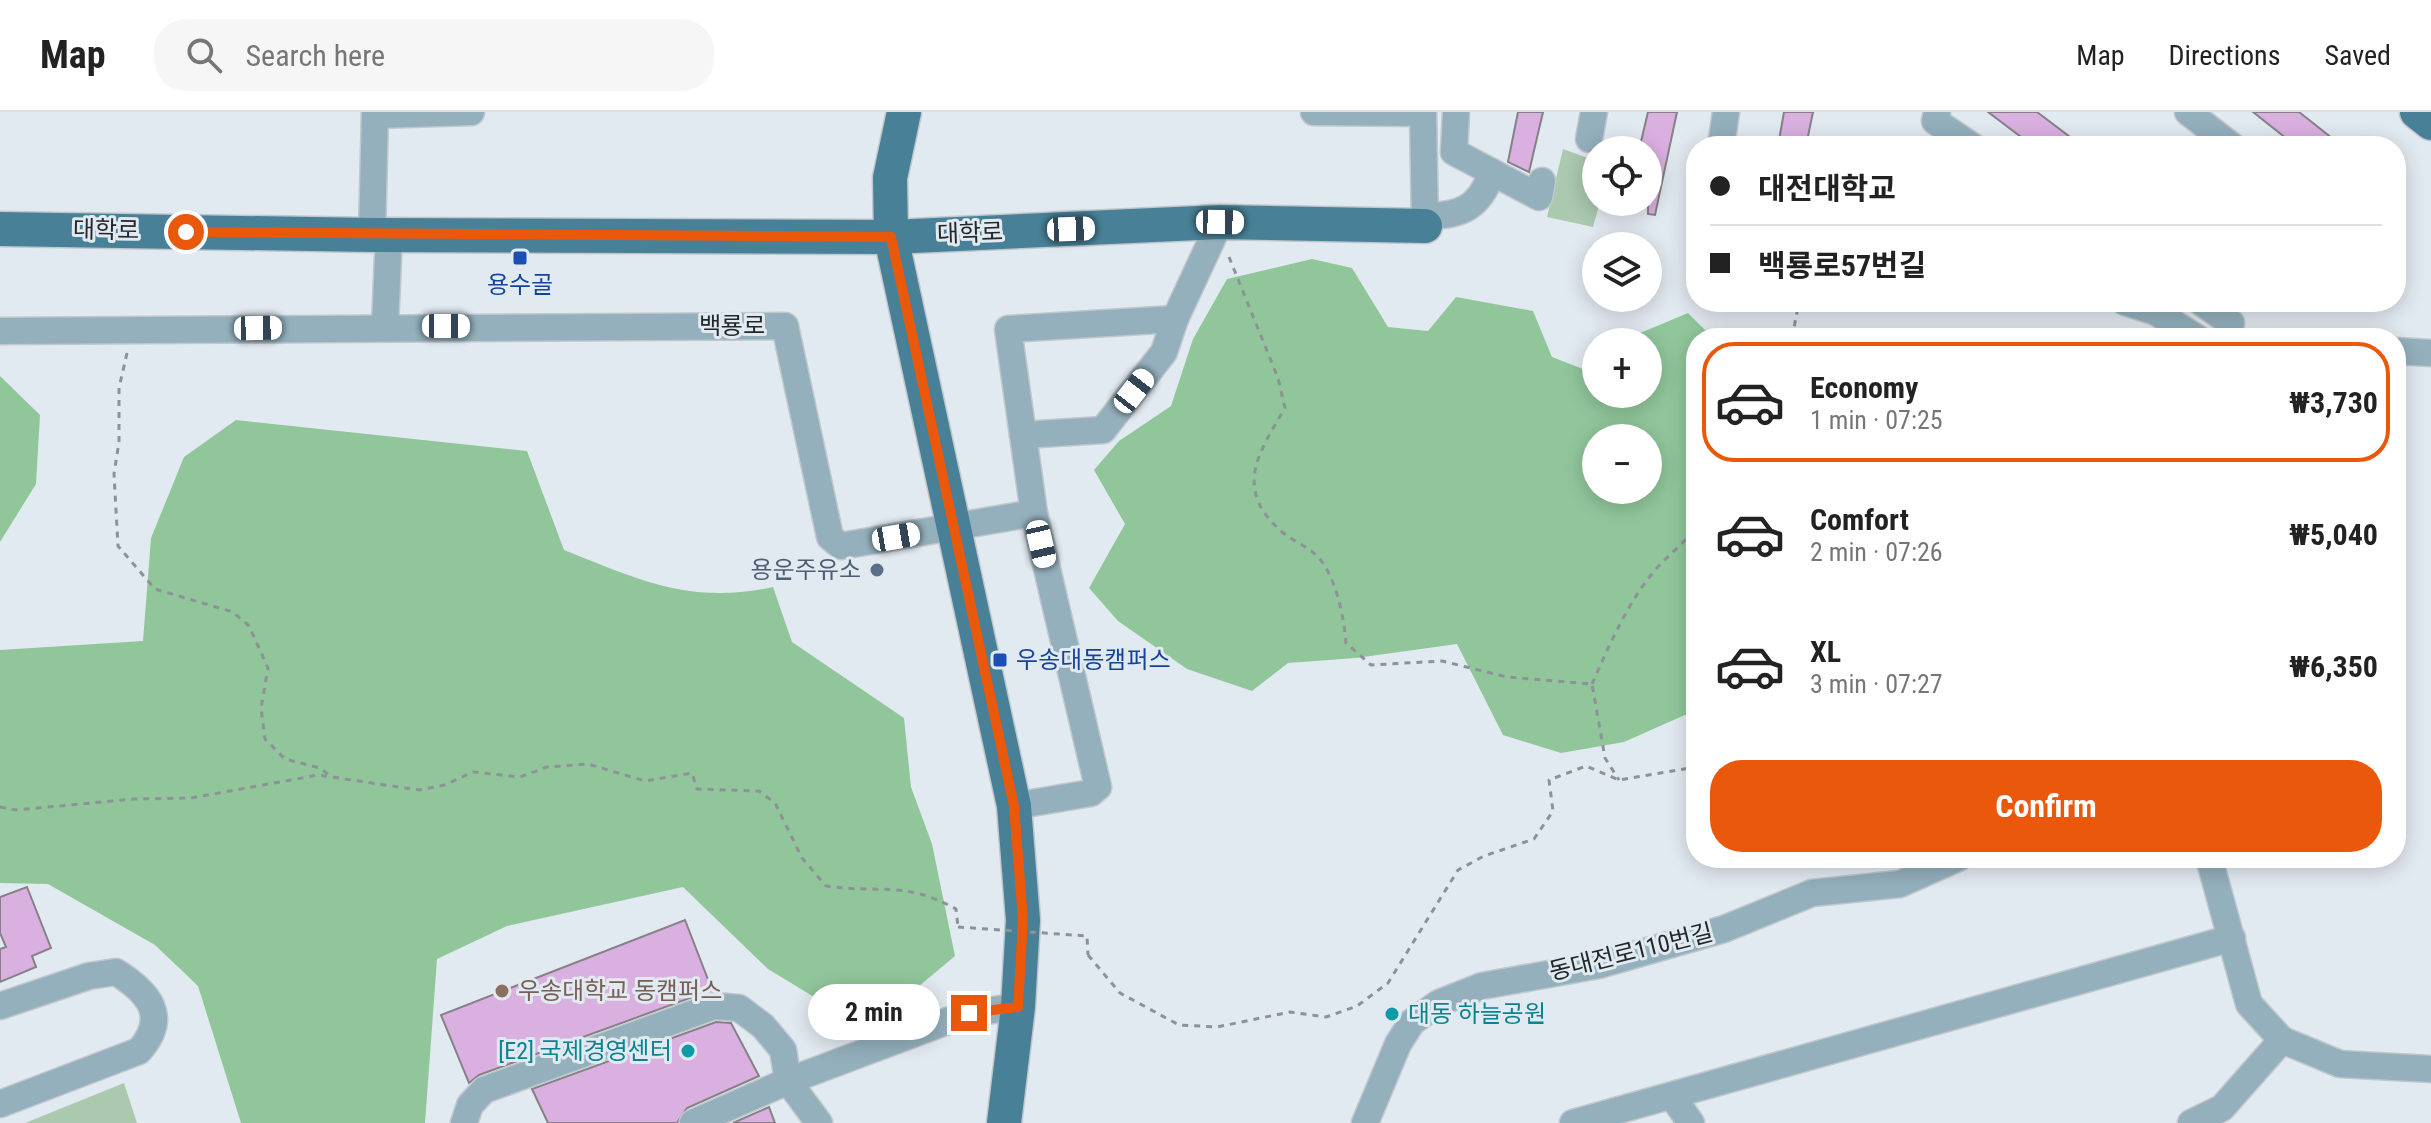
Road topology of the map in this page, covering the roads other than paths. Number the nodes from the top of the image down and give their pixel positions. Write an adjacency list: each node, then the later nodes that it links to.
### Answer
1 (471, 112): 11 (street)
2 (904, 112): 23 (main road)
3 (1314, 112): 4 (street)
4 (1423, 112): 19 (street)
5 (1456, 112): 17 (street)
6 (1594, 112): 13 (street)
7 (1726, 112): 14 (street)
8 (1937, 112): 15 (street)
9 (2188, 112): 16 (street)
10 (2417, 112): 12 (main road)
11 (375, 113): 22 (street)
12 (2431, 123)
13 (1590, 136)
14 (1722, 136)
15 (1957, 136)
16 (2219, 136)
17 (1492, 172): 18 (street); 19 (street)
18 (1542, 181)
19 (1425, 221): 21 (main road, 대학로)
20 (0, 229): 22 (main road, 대학로)
21 (1217, 229): 23 (main road, 대학로); 26 (street)
22 (381, 235): 23 (main road, 대학로); 28 (street)
23 (891, 237): 35 (main road)
24 (2156, 312): 29 (street)
25 (2215, 312): 27 (street)
26 (1175, 319): 33 (street); 33 (street)
27 (2231, 323)
28 (385, 326): 30 (street); 35 (street, 백룡로)
29 (2181, 328)
30 (0, 331)
31 (2406, 352): 32 (street)
32 (2431, 353)
33 (1023, 435): 34 (street)
34 (1034, 513): 35 (street); 36 (street)
35 (951, 527): 36 (main road)
36 (1014, 806): 41 (main road)
37 (1936, 868): 51 (street, 동대전로110번길)
38 (2213, 868): 39 (street)
39 (2232, 938): 42 (street); 45 (street)
40 (0, 1006): 46 (street)
41 (1018, 1007): 44 (street); 50 (main road)
42 (2282, 1040): 43 (street); 54 (street)
43 (2431, 1069)
44 (788, 1081): 47 (street); 48 (street); 49 (street)
45 (1672, 1096): 52 (street); 53 (street)
46 (0, 1104)
47 (464, 1123)
48 (693, 1123)
49 (819, 1123)
50 (1004, 1123)
51 (1365, 1123)
52 (1573, 1123)
53 (1691, 1123)
54 (2191, 1123)

